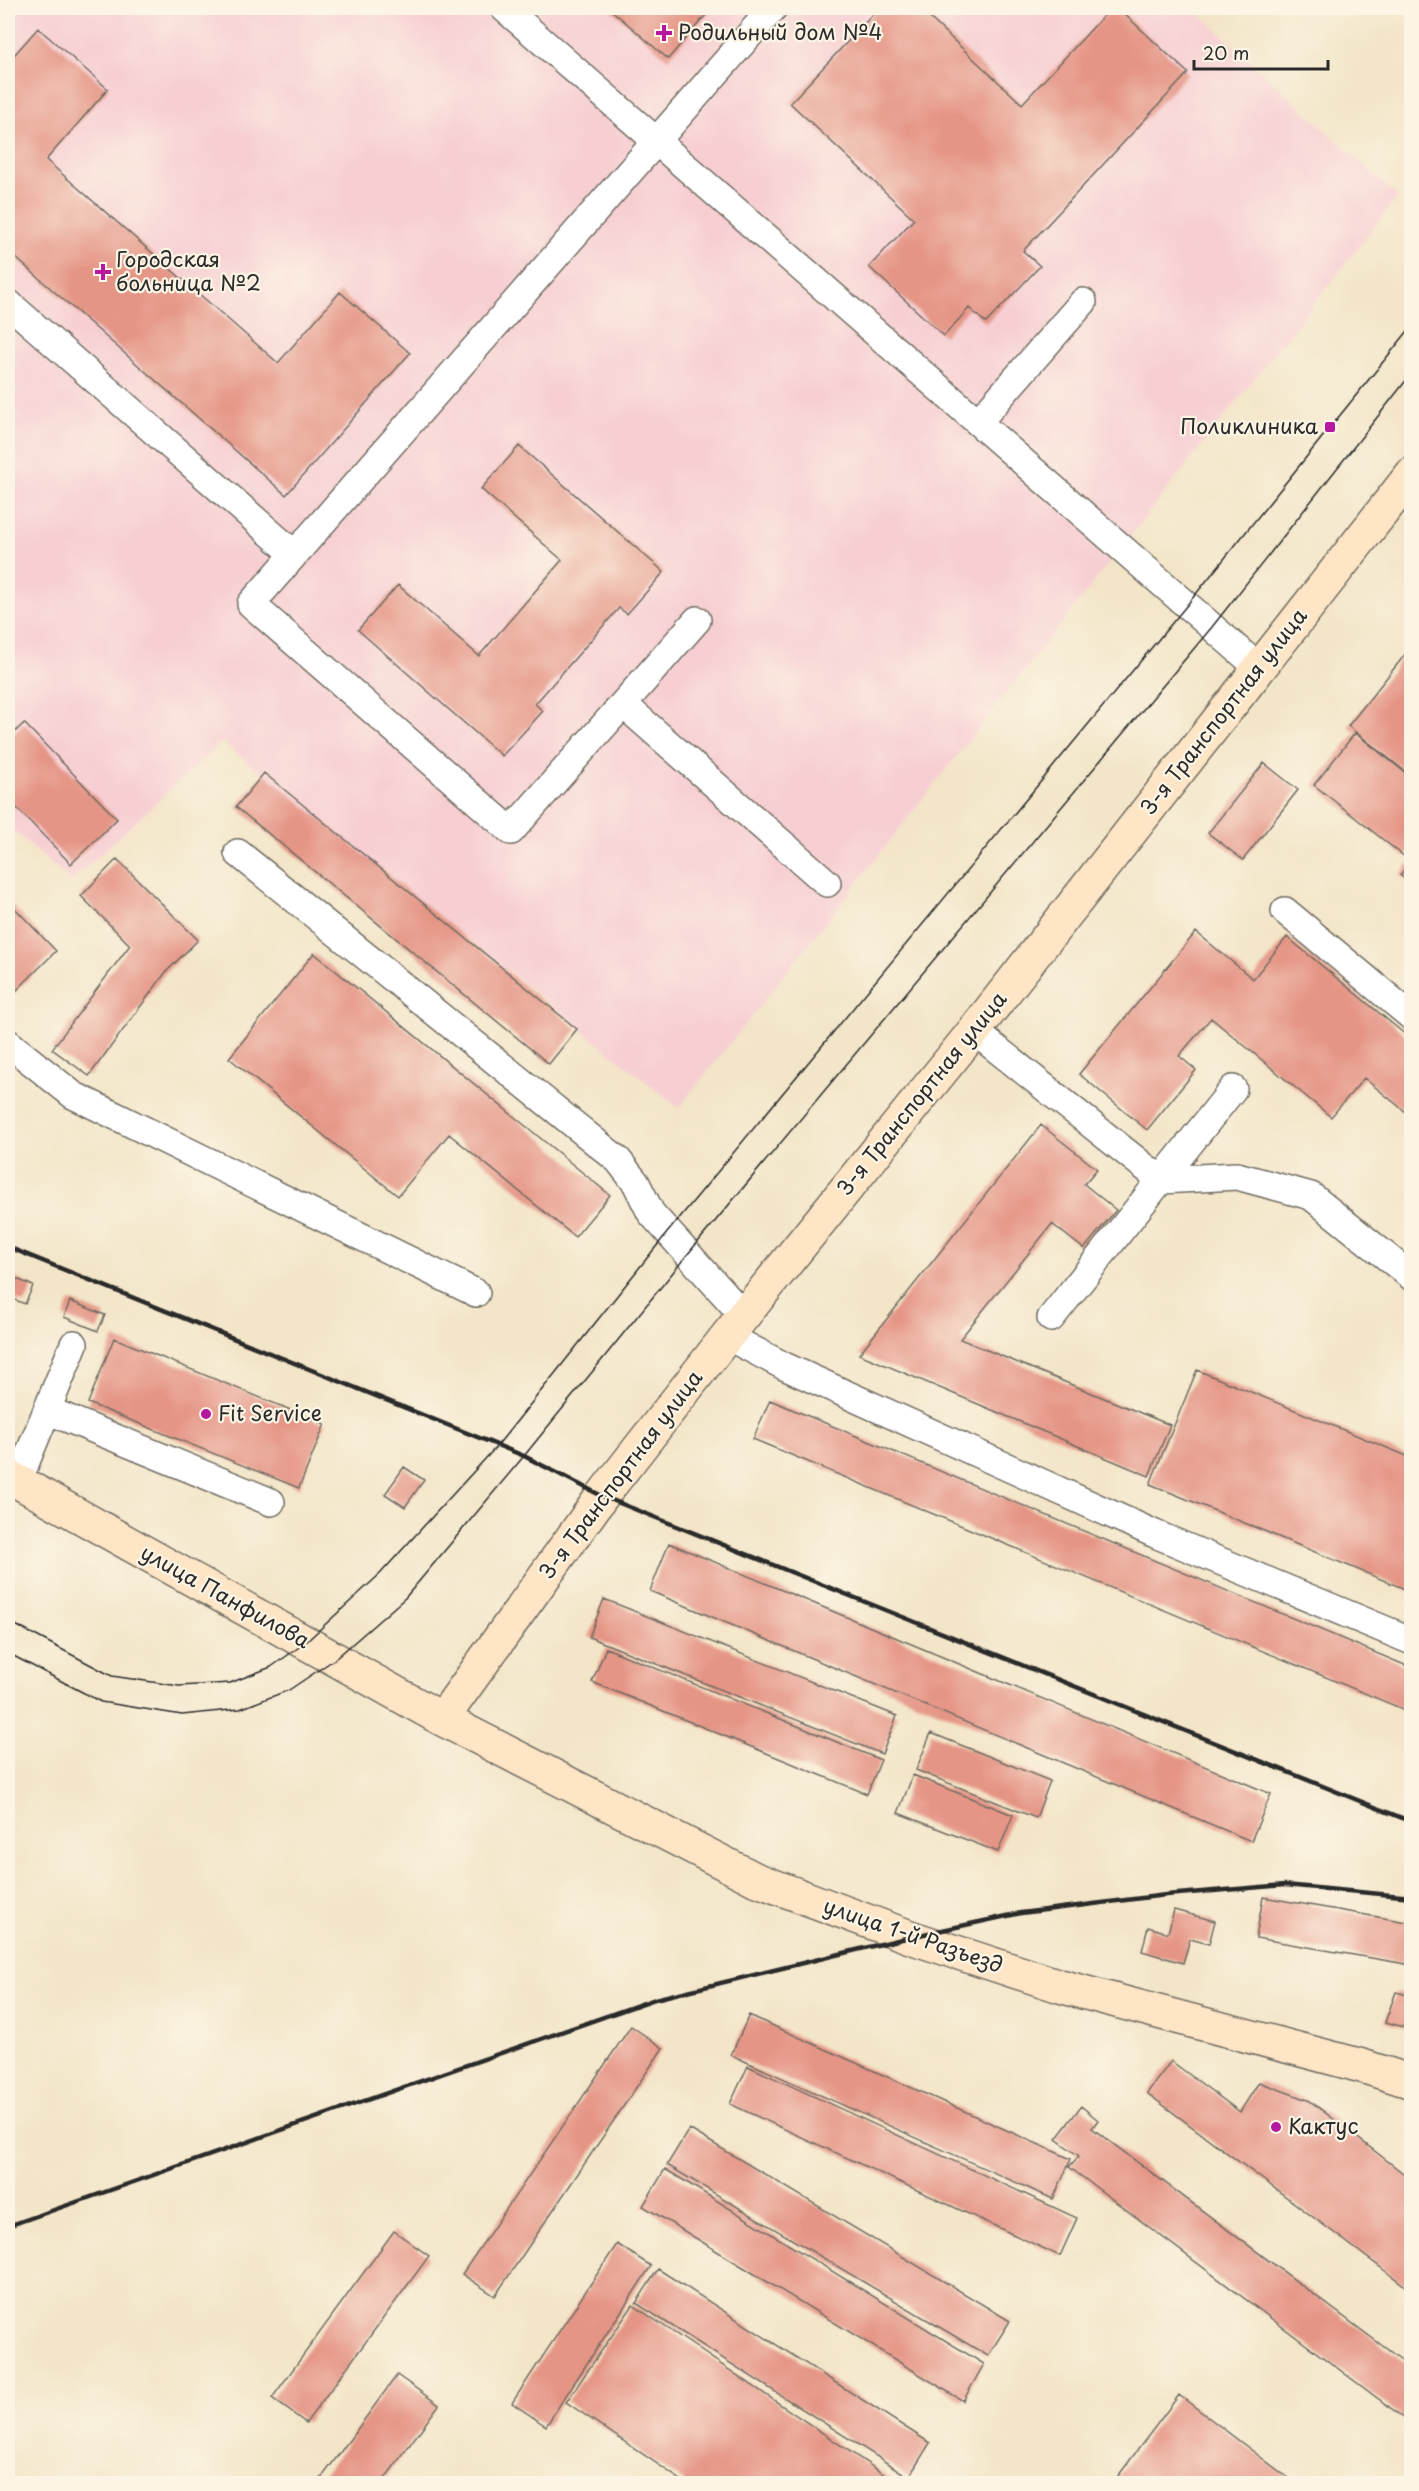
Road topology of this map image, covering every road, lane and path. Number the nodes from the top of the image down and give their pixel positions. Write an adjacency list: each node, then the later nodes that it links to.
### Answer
1 (504, 8): 3 (lane)
2 (773, 8): 3 (lane)
3 (656, 141): 6 (lane); 8 (lane)
4 (1083, 302): 6 (lane)
5 (8, 303): 8 (lane)
6 (978, 422): 10 (lane)
7 (1412, 474): 10 (main road, 3-я Транспортная улица)
8 (294, 554): 11 (lane)
9 (697, 620): 11 (lane)
10 (1258, 668): 16 (main road, 3-я Транспортная улица)
11 (622, 704): 13 (lane)
12 (238, 853): 23 (lane)
13 (826, 883)
14 (1285, 911): 15 (lane)
15 (1412, 1017)
16 (974, 1031): 19 (lane); 23 (main road, 3-я Транспортная улица)
17 (8, 1043): 21 (lane)
18 (1233, 1089): 19 (lane)
19 (1161, 1180): 20 (lane); 22 (lane)
20 (1412, 1277)
21 (476, 1293)
22 (1051, 1318)
23 (735, 1326): 28 (lane); 29 (main road, 3-я Транспортная улица)
24 (74, 1344): 25 (lane)
25 (47, 1410): 26 (lane); 27 (lane)
26 (13, 1478): 29 (main road, улица Панфилова)
27 (271, 1502)
28 (1412, 1641)
29 (442, 1719): 30 (main road, улица 1-й Разъезд)
30 (1412, 2082)

